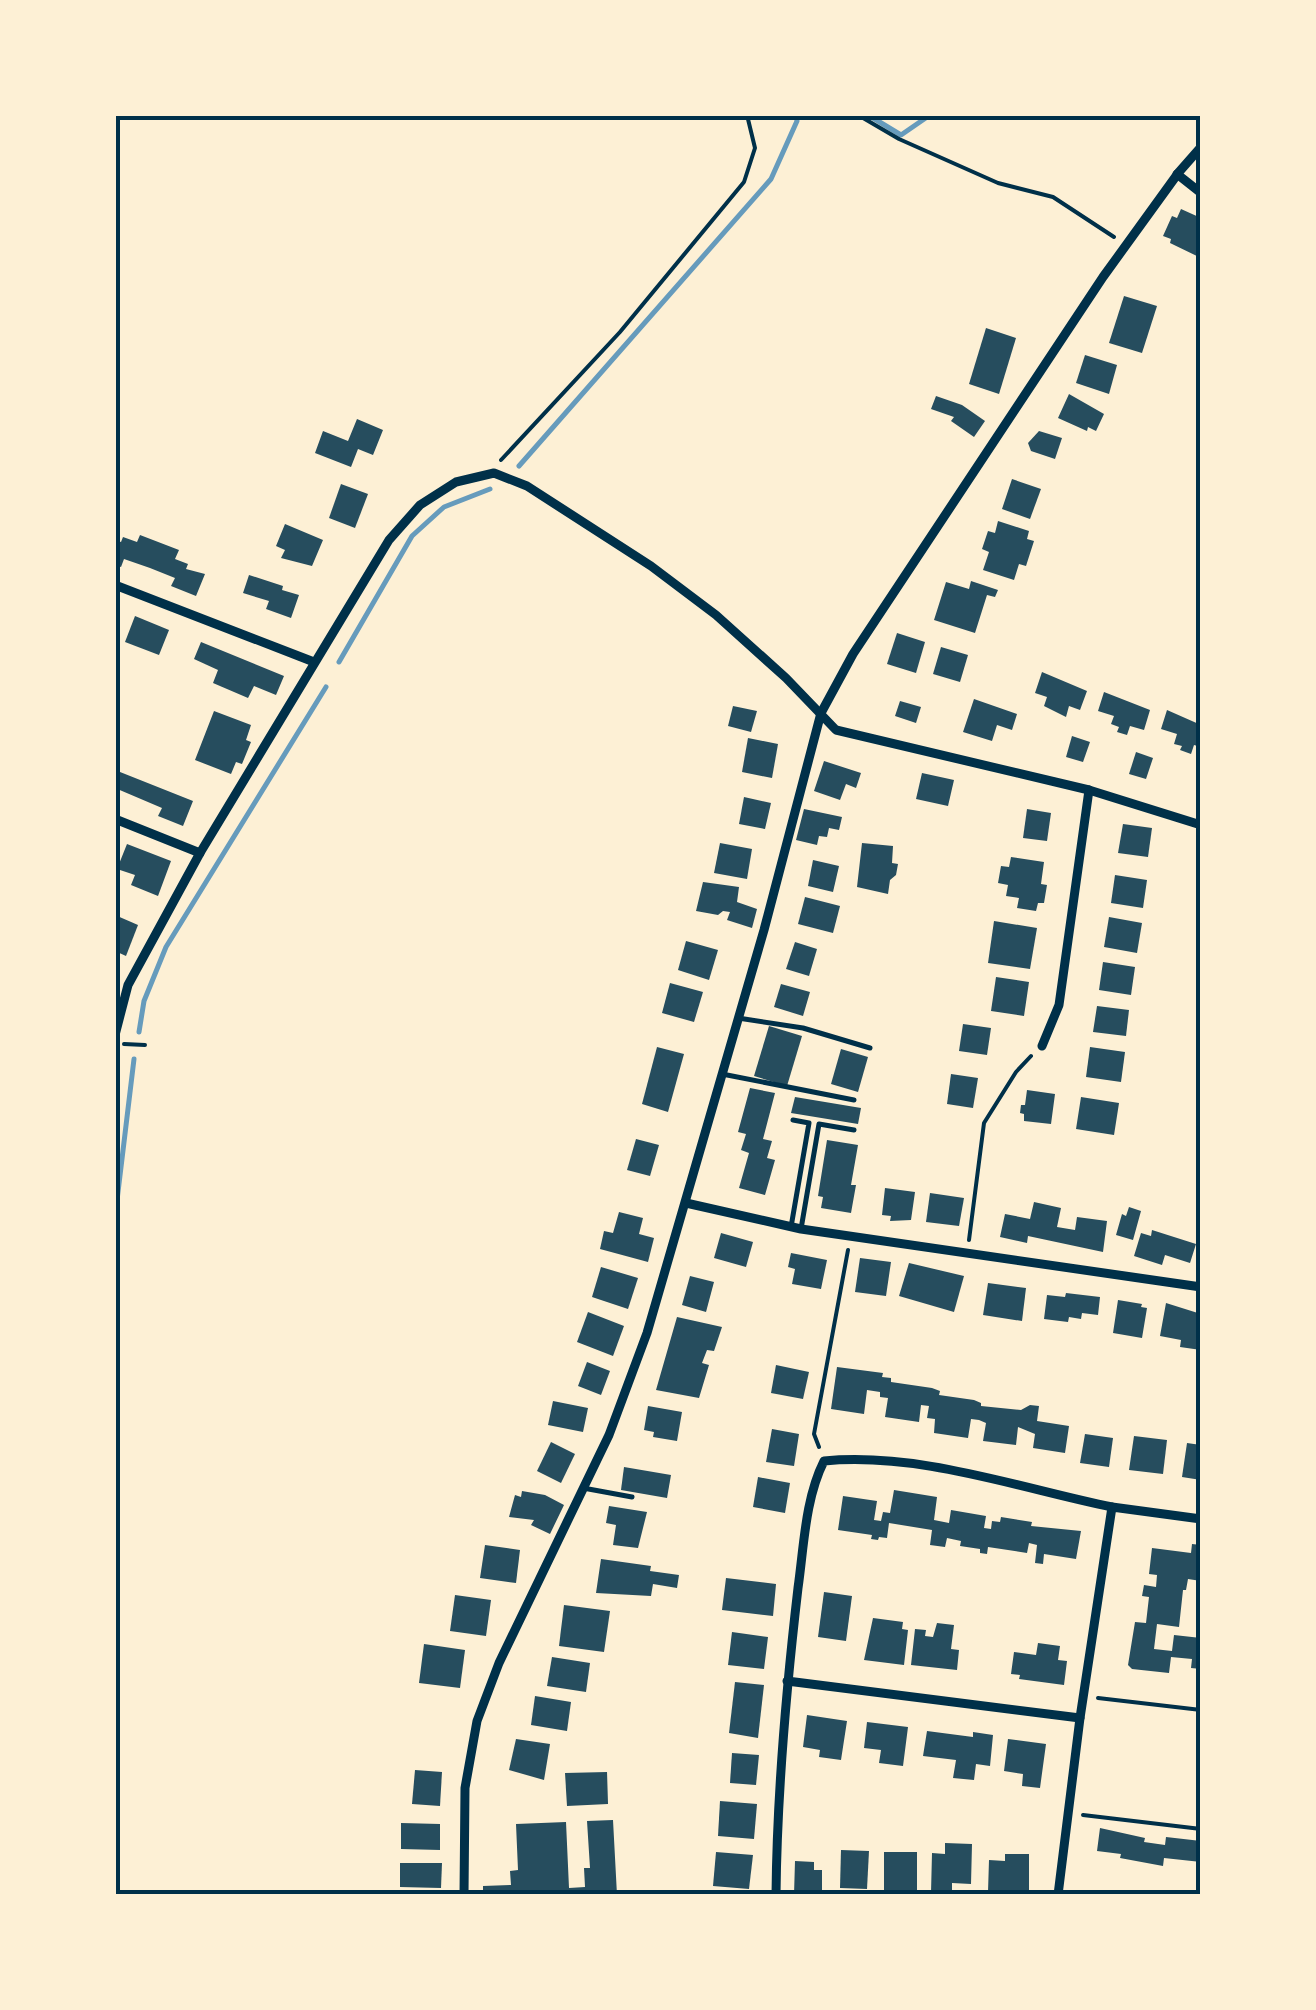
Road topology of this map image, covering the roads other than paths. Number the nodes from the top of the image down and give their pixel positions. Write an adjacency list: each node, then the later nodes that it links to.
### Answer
1 (1201, 146): 2 (street)
2 (1177, 174): 3 (street); 6 (street)
3 (1201, 193)
4 (115, 585): 5 (street)
5 (314, 662): 6 (street); 10 (street)
6 (821, 712): 7 (street); 11 (street)
7 (1089, 790): 9 (street); 13 (street)
8 (115, 818): 10 (street)
9 (1201, 825)
10 (200, 853): 12 (street)
11 (738, 1018): 14 (lane); 15 (street)
12 (115, 1034)
13 (1042, 1046)
14 (870, 1048)
15 (722, 1074): 16 (lane); 19 (street)
16 (854, 1100)
17 (792, 1120): 20 (lane)
18 (854, 1130): 20 (lane)
19 (686, 1203): 20 (street); 22 (street)
20 (796, 1228): 21 (street)
21 (1201, 1287)
22 (583, 1488): 23 (lane); 28 (street)
23 (632, 1497)
24 (1112, 1508): 25 (street); 26 (street); 27 (street)
25 (1201, 1519)
26 (787, 1682): 27 (street); 29 (street)
27 (1080, 1718): 30 (street)
28 (464, 1895)
29 (776, 1895)
30 (1058, 1895)

